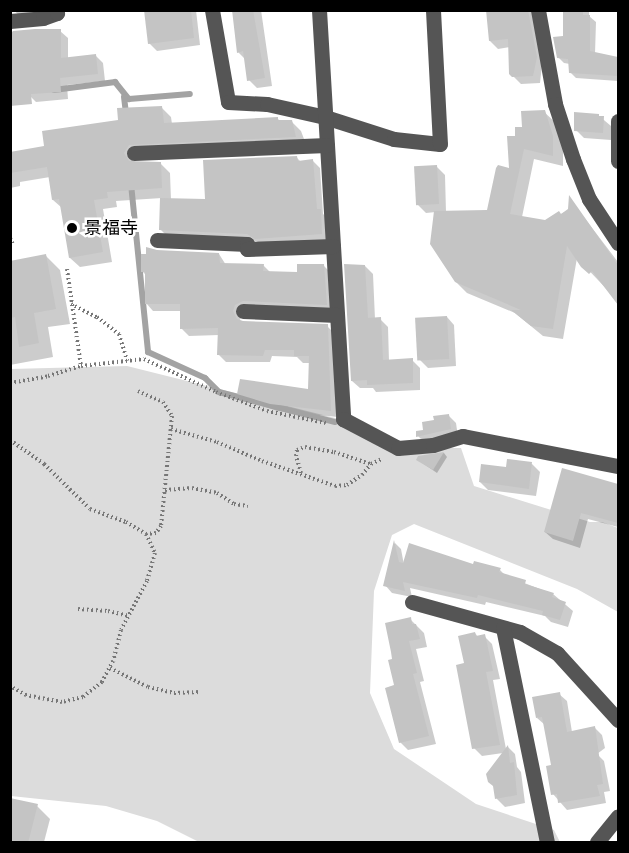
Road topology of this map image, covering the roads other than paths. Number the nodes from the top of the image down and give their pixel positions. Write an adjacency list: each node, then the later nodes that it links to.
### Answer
1 (57, 10): 6 (street)
2 (212, 10): 7 (street)
3 (319, 10): 7 (street)
4 (433, 10): 7 (street)
5 (538, 10): 13 (street)
6 (10, 21)
7 (325, 117): 9 (street)
8 (618, 121): 11 (street)
9 (327, 146): 10 (street); 14 (street)
10 (134, 153)
11 (618, 161)
12 (157, 240): 14 (street)
13 (618, 243)
14 (333, 246): 16 (street)
15 (243, 311): 16 (street)
16 (337, 315): 17 (street)
17 (618, 466)
18 (412, 602): 19 (street)
19 (503, 628): 20 (street); 22 (street)
20 (618, 720)
21 (618, 816): 23 (street)
22 (547, 843)
23 (597, 843)

